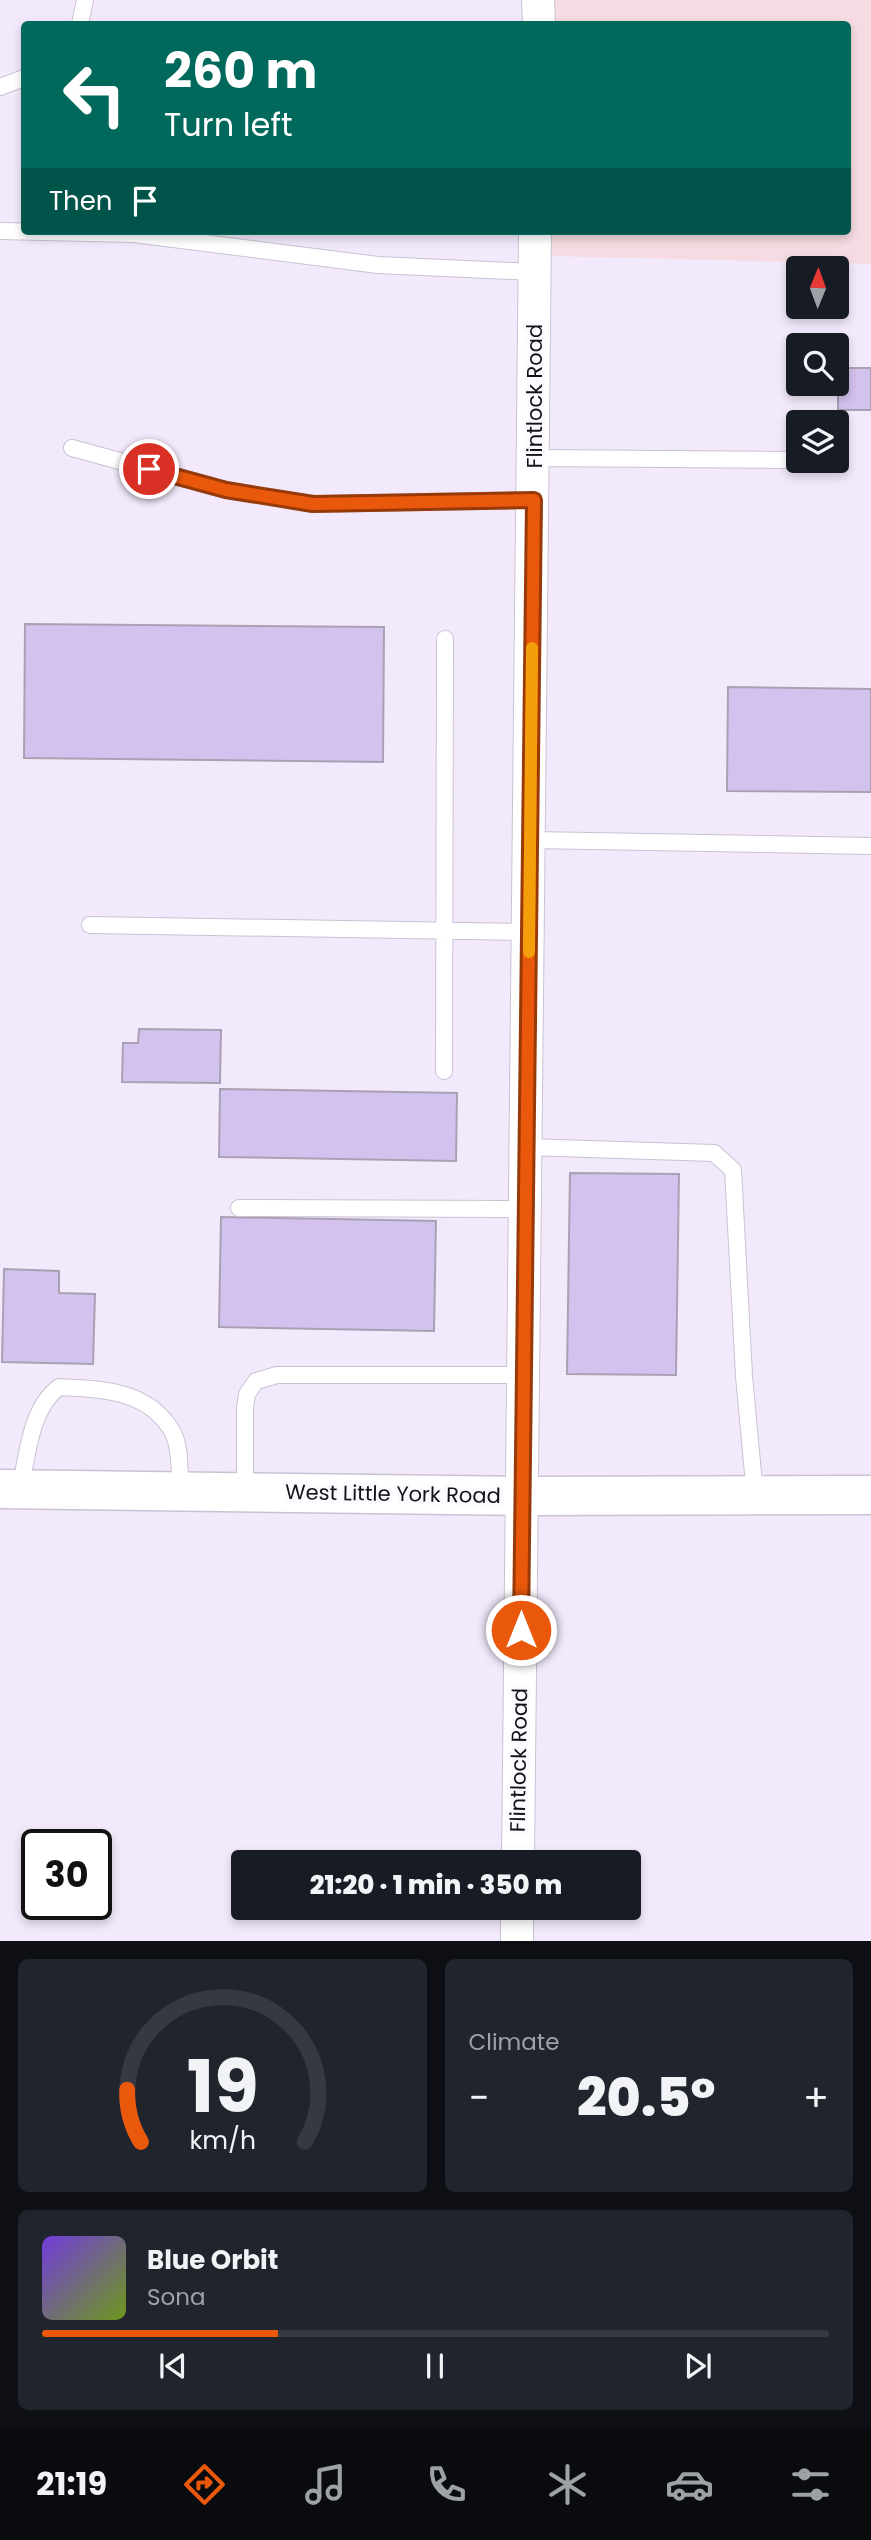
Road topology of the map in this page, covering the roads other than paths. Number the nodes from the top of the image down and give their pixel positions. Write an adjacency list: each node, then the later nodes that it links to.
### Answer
1 (85, 0): 3 (lane)
2 (538, 0): 4 (street)
3 (80, 21)
4 (539, 21)
5 (21, 79): 6 (lane)
6 (0, 87)
7 (0, 231): 8 (lane)
8 (21, 231)
9 (142, 235): 11 (lane)
10 (535, 235): 11 (street, Flintlock Road)
11 (535, 272): 13 (street, Flintlock Road)
12 (72, 448): 15 (lane)
13 (534, 458): 14 (lane); 15 (street, Flintlock Road)
14 (786, 460)
15 (534, 500): 17 (street, Flintlock Road)
16 (445, 639): 20 (lane)
17 (531, 840): 18 (lane); 21 (street, Flintlock Road)
18 (871, 846)
19 (90, 925): 20 (lane)
20 (445, 931): 21 (lane); 22 (lane)
21 (530, 932): 23 (street, Flintlock Road)
22 (444, 1071)
23 (526, 1147): 25 (street, Flintlock Road); 30 (lane)
24 (239, 1208): 25 (lane)
25 (525, 1209): 26 (street, Flintlock Road)
26 (523, 1375): 29 (lane); 31 (street, Flintlock Road)
27 (10, 1489): 28 (main road, West Little York Road); 28 (lane)
28 (181, 1492): 29 (main road, West Little York Road)
29 (245, 1492): 31 (main road, West Little York Road)
30 (755, 1495): 31 (main road, West Little York Road); 32 (main road, West Little York Road)
31 (522, 1496): 33 (street, Flintlock Road)
32 (871, 1496)
33 (518, 1850)
34 (517, 1920): 35 (street)
35 (517, 1941)

